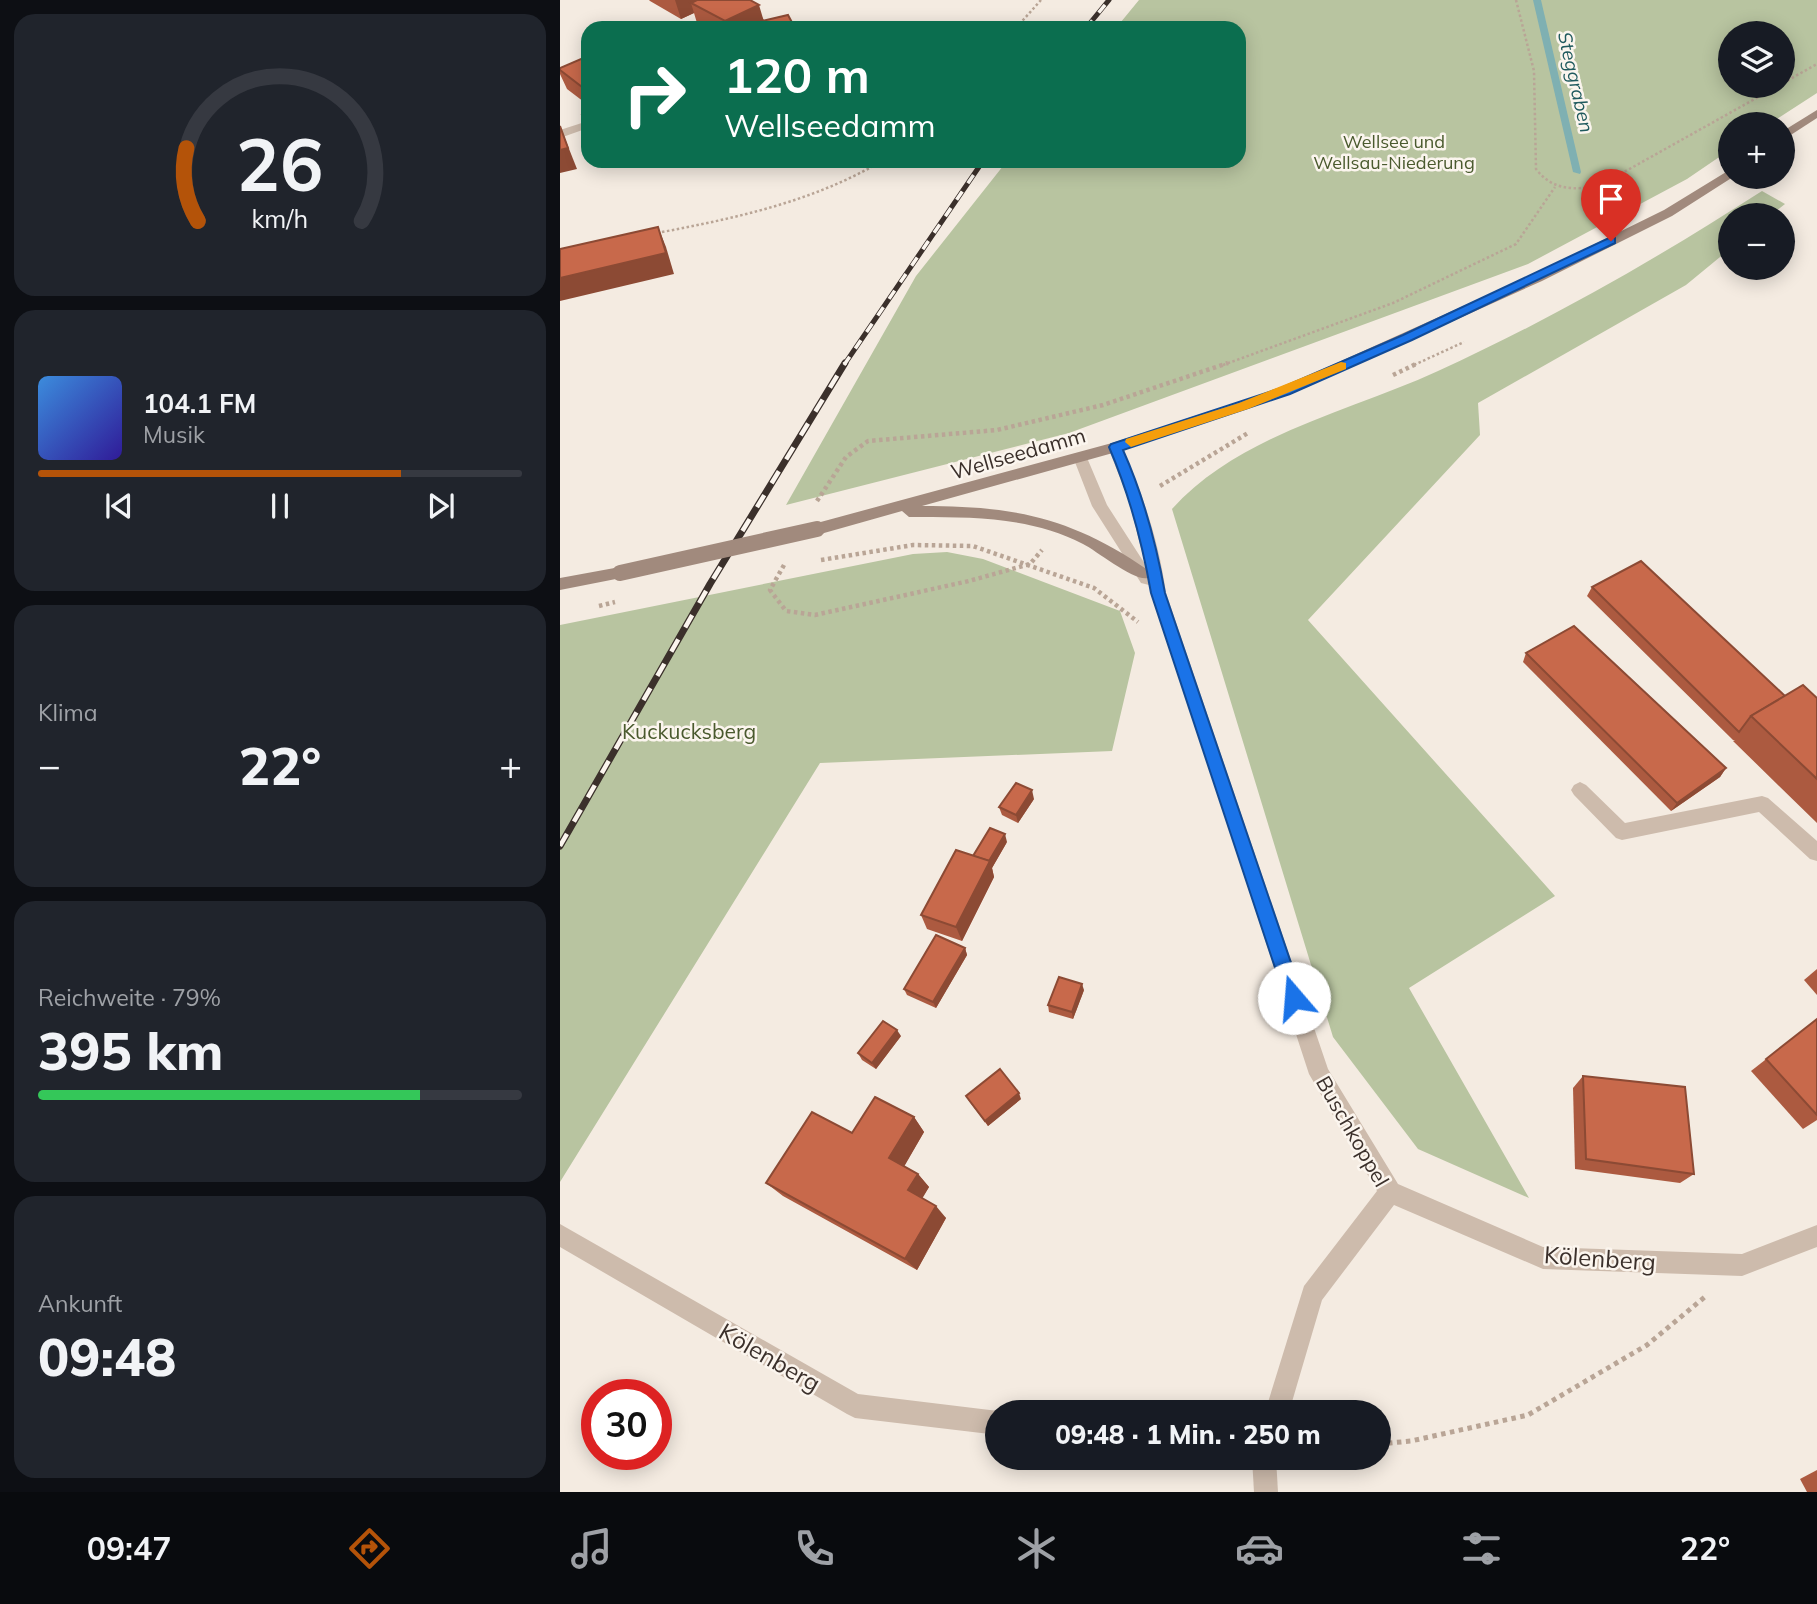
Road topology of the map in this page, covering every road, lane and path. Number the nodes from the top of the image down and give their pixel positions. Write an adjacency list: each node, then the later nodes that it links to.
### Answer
1 (1041, 0): 3 (path)
2 (1516, 0): 6 (path)
3 (1022, 21)
4 (1817, 64): 5 (path)
5 (1795, 76)
6 (1757, 98)
7 (1817, 113): 9 (main road)
8 (581, 126): 10 (street)
9 (1795, 129)
10 (560, 134)
11 (868, 168): 13 (path)
12 (1718, 181): 14 (main road, Wellseedamm)
13 (650, 235)
14 (1115, 447): 15 (main road, Wellseedamm); 20 (street, Buschkoppel)
15 (1080, 457): 16 (main road, Wellseedamm); 18 (street, Buschkoppel)
16 (888, 511): 18 (main road); 19 (main road, Wellseedamm, bridge)
17 (813, 562): 21 (path)
18 (1142, 574): 20 (street, Buschkoppel)
19 (560, 584)
20 (1158, 593): 21 (street, Buschkoppel)
21 (1185, 666): 24 (street, Buschkoppel)
22 (1580, 790): 23 (street)
23 (1817, 853)
24 (1390, 1192): 27 (street, Kölenberg); 28 (street, Buschkoppel)
25 (560, 1235): 29 (street, Kölenberg)
26 (1817, 1236): 27 (street, Kölenberg)
27 (1742, 1265): 30 (path)
28 (1281, 1400)
29 (985, 1421)
30 (1391, 1443)
31 (1265, 1470): 32 (street)
32 (1266, 1492)

